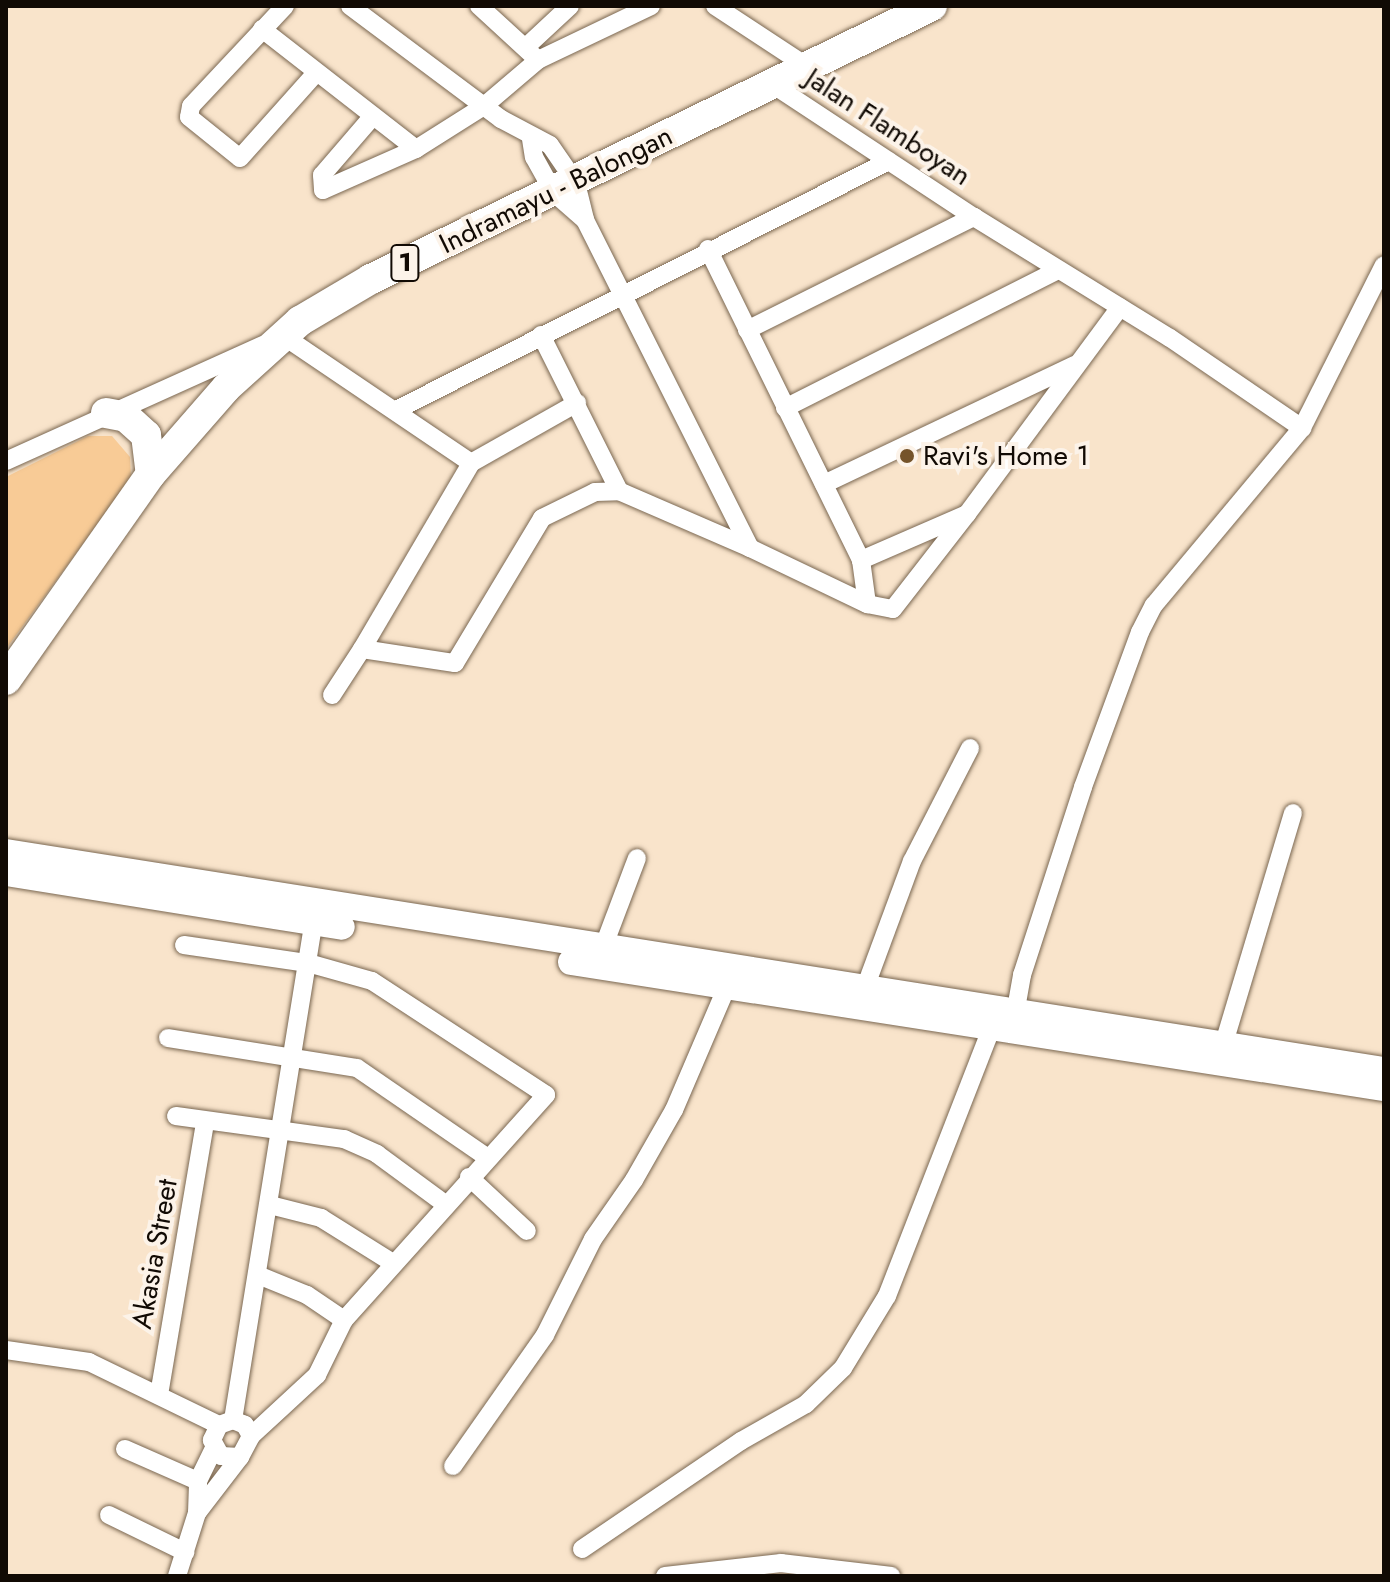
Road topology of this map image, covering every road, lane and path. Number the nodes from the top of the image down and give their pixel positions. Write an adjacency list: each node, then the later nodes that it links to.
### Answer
1 (285, 6): 8 (street)
2 (350, 6): 13 (street)
3 (570, 6): 9 (street)
4 (651, 6): 9 (street)
5 (715, 6): 10 (street)
6 (932, 6): 10 (highway, Indramayu - Balongan / 1)
7 (481, 7): 9 (street)
8 (262, 29): 11 (street); 11 (street)
9 (532, 53): 13 (street)
10 (808, 67): 12 (highway, Indramayu - Balongan / 1)
11 (316, 73): 14 (street)
12 (772, 84): 16 (street, Jalan Flamboyan); 17 (highway, Indramayu - Balongan / 1)
13 (484, 106): 15 (street); 17 (street)
14 (373, 116): 15 (street); 15 (street)
15 (416, 149)
16 (889, 161): 18 (street, Jalan Flamboyan); 19 (street)
17 (565, 188): 22 (street); 26 (highway, Indramayu - Balongan / 1)
18 (974, 217): 21 (street, Jalan Flamboyan); 24 (street)
19 (708, 249): 22 (street); 24 (street)
20 (1384, 265): 32 (street)
21 (1058, 270): 23 (street, Jalan Flamboyan); 29 (street)
22 (624, 294): 25 (street); 39 (street)
23 (1120, 307): 27 (street); 32 (street, Jalan Flamboyan)
24 (747, 330): 29 (street)
25 (541, 335): 28 (street); 30 (street)
26 (279, 337): 30 (street); 31 (street); 35 (highway, Indramayu - Balongan / 1)
27 (1078, 364): 36 (street); 38 (street)
28 (577, 403): 34 (street); 37 (street)
29 (785, 408): 36 (street)
30 (396, 410): 34 (street)
31 (106, 413): 33 (street); 35 (highway)
32 (1302, 428): 55 (street)
33 (6, 461)
34 (471, 463): 42 (street)
35 (151, 474): 43 (highway, Indramayu - Balongan / 1)
36 (824, 484): 40 (street)
37 (619, 491): 39 (street); 42 (street)
38 (967, 514): 40 (street); 41 (street)
39 (750, 548): 41 (street)
40 (861, 560): 41 (street)
41 (867, 604)
42 (362, 649): 44 (street)
43 (6, 680)
44 (332, 695)
45 (970, 748): 54 (street)
46 (1293, 813): 57 (street)
47 (6, 852): 50 (main road)
48 (637, 858): 52 (street)
49 (6, 873): 50 (main road)
50 (311, 936): 51 (street); 52 (main road); 53 (main road); 58 (street); 64 (street)
51 (184, 945)
52 (603, 948): 53 (main road)
53 (731, 977): 54 (main road); 55 (main road); 79 (street)
54 (865, 988): 55 (main road)
55 (1009, 1016): 57 (main road); 60 (main road); 83 (street)
56 (168, 1038): 58 (street)
57 (1224, 1043): 59 (main road)
58 (292, 1056): 63 (street); 64 (street)
59 (1384, 1070)
60 (1384, 1088)
61 (176, 1116): 62 (street)
62 (205, 1124): 63 (street); 73 (street, Akasia Street)
63 (281, 1132): 66 (street); 67 (street)
64 (488, 1158): 65 (street)
65 (469, 1177): 66 (street); 68 (street)
66 (445, 1204): 69 (street)
67 (270, 1205): 69 (street); 70 (street)
68 (527, 1231)
69 (393, 1263): 71 (street)
70 (258, 1275): 71 (street); 74 (street)
71 (344, 1320): 75 (street)
72 (6, 1350): 73 (street)
73 (159, 1395): 74 (street)
74 (226, 1423): 75 (street); 76 (street)
75 (251, 1436): 78 (street)
76 (214, 1448): 78 (street); 80 (street)
77 (125, 1449): 80 (street)
78 (240, 1457): 81 (street)
79 (453, 1466)
80 (198, 1481): 81 (street)
81 (197, 1513): 84 (street)
82 (109, 1515): 84 (street)
83 (582, 1549)
84 (185, 1552): 85 (street)
85 (177, 1576)
86 (665, 1576): 87 (street)
87 (891, 1576)

